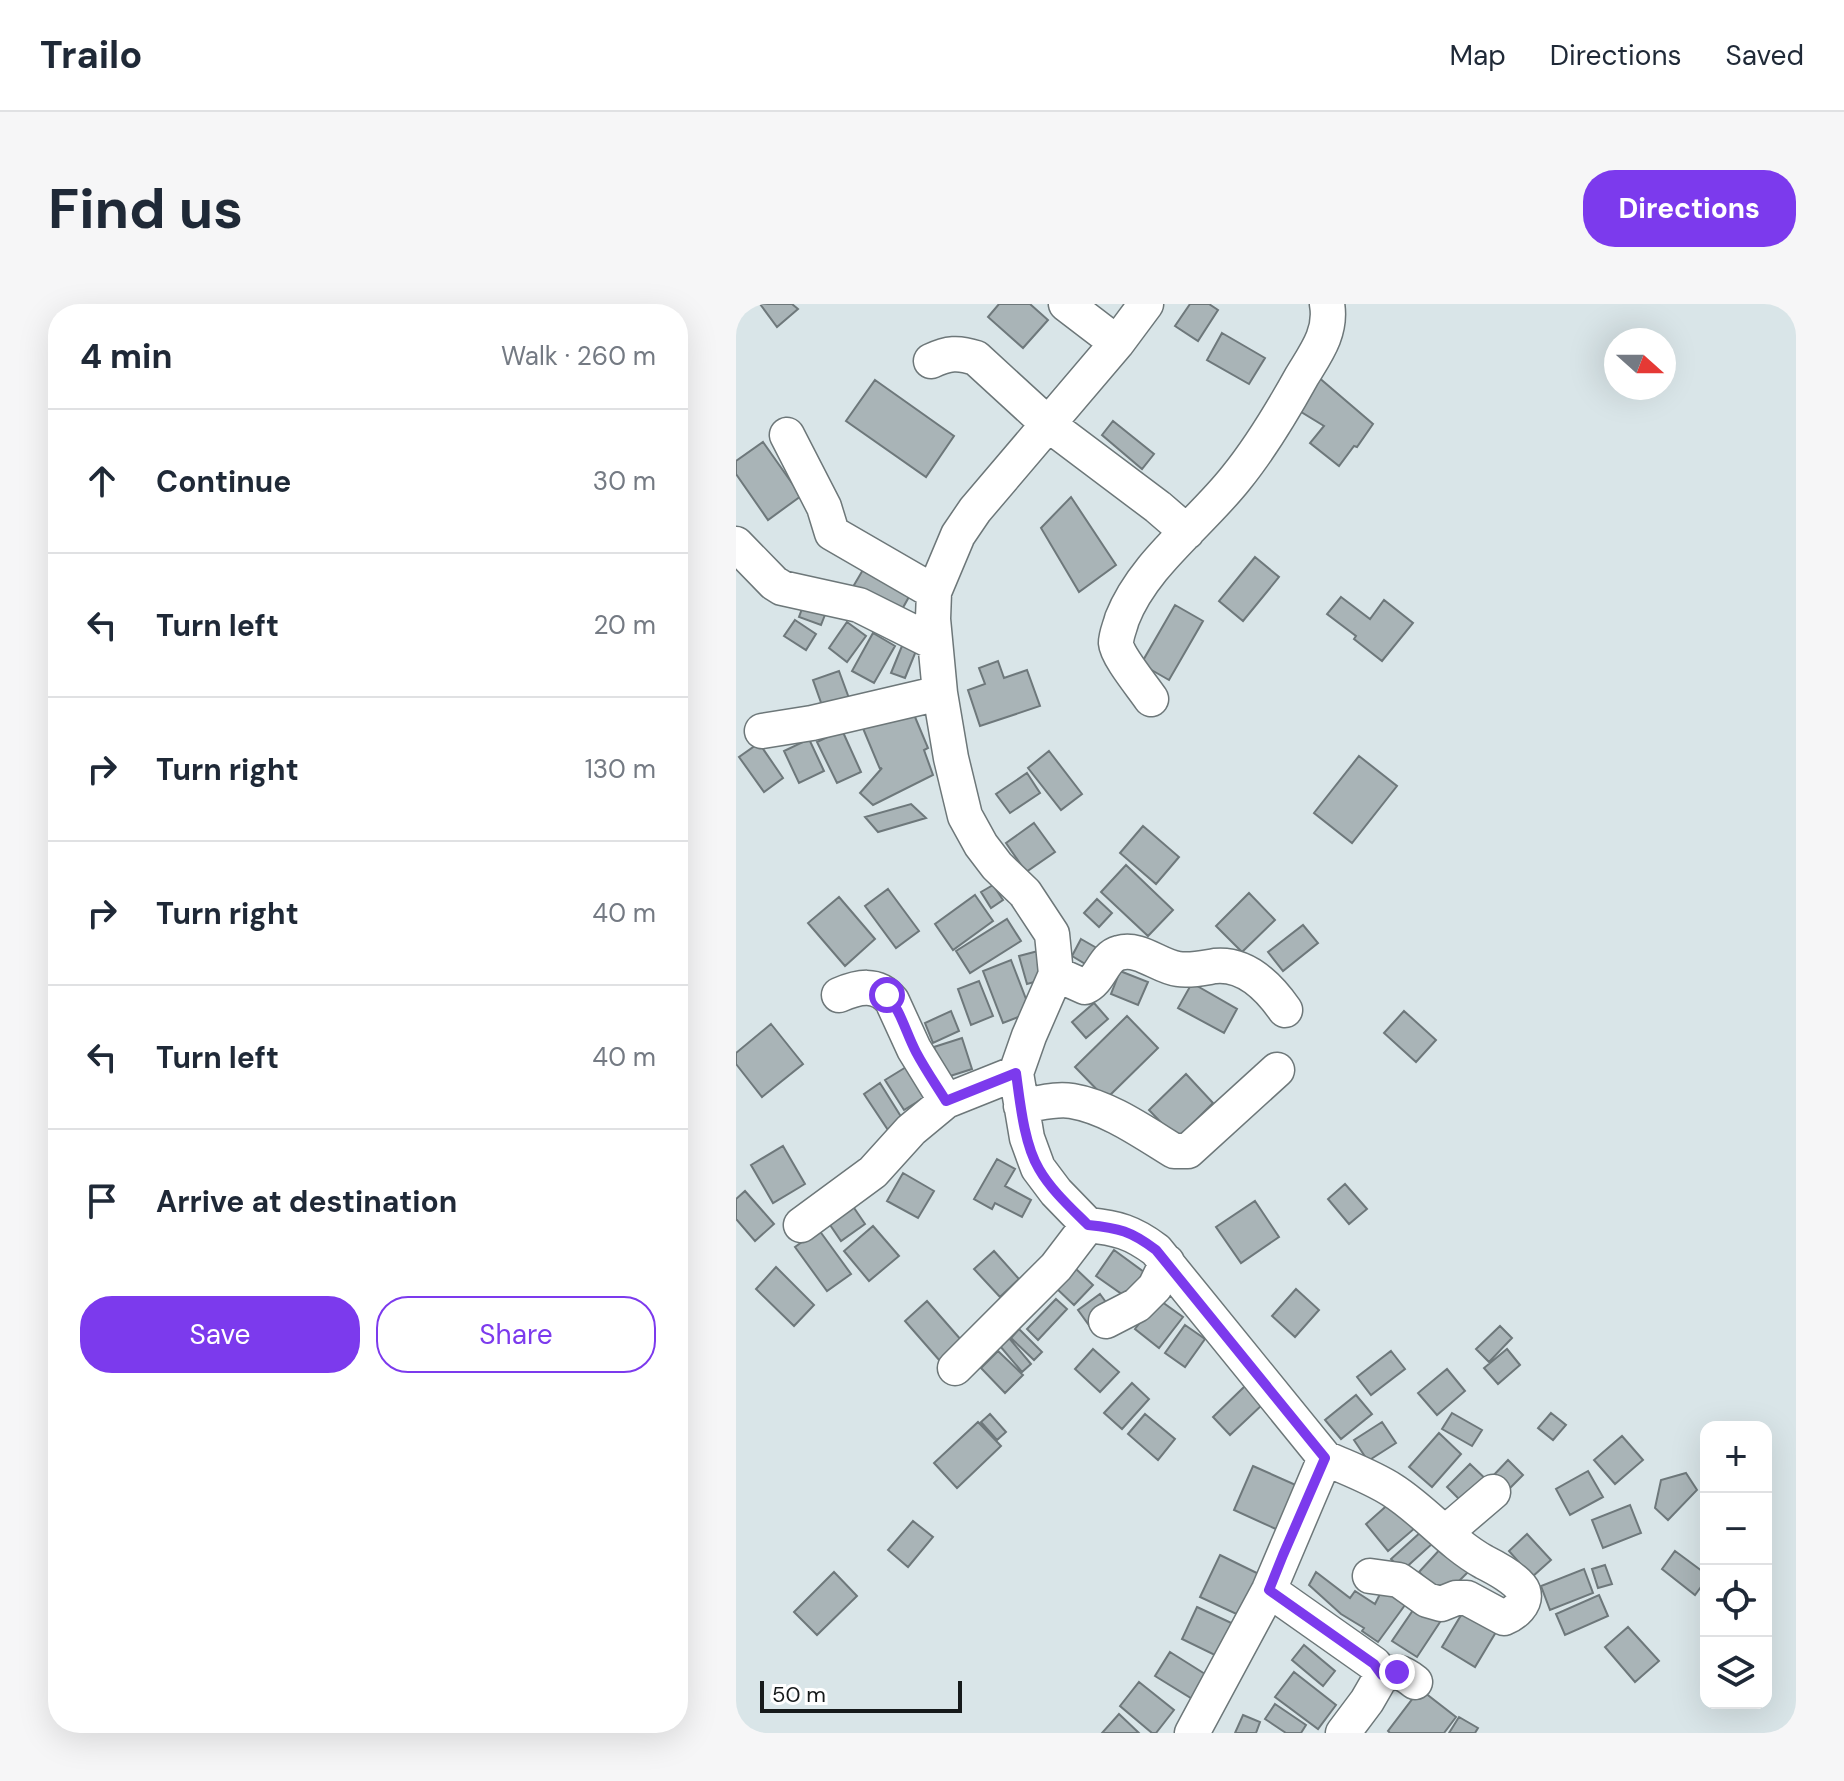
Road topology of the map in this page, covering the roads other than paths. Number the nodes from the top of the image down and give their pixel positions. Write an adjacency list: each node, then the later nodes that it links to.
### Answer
1 (1066, 304): 4 (street)
2 (1146, 304): 4 (street)
3 (1327, 304): 8 (street)
4 (1117, 343): 6 (street)
5 (931, 361): 6 (street)
6 (1049, 425): 8 (street); 10 (street)
7 (787, 435): 10 (street)
8 (1187, 532): 13 (street)
9 (736, 544): 11 (street)
10 (934, 592): 11 (street)
11 (935, 643): 12 (street)
12 (940, 693): 14 (street); 15 (street)
13 (1151, 699)
14 (762, 731)
15 (1056, 974): 17 (street); 19 (street)
16 (839, 995): 20 (street)
17 (1285, 1010)
18 (1277, 1070): 19 (street)
19 (1019, 1089): 20 (street); 22 (street)
20 (946, 1101): 21 (street)
21 (801, 1225)
22 (1088, 1225): 23 (street); 25 (street)
23 (1167, 1262): 24 (street); 26 (street)
24 (1106, 1321)
25 (955, 1368)
26 (1325, 1458): 28 (street); 30 (street)
27 (1493, 1492): 28 (street)
28 (1445, 1533): 29 (street)
29 (1370, 1576)
30 (1269, 1590): 31 (street); 33 (street)
31 (1382, 1675): 32 (street); 34 (street)
32 (1415, 1682)
33 (1192, 1733)
34 (1343, 1733)

